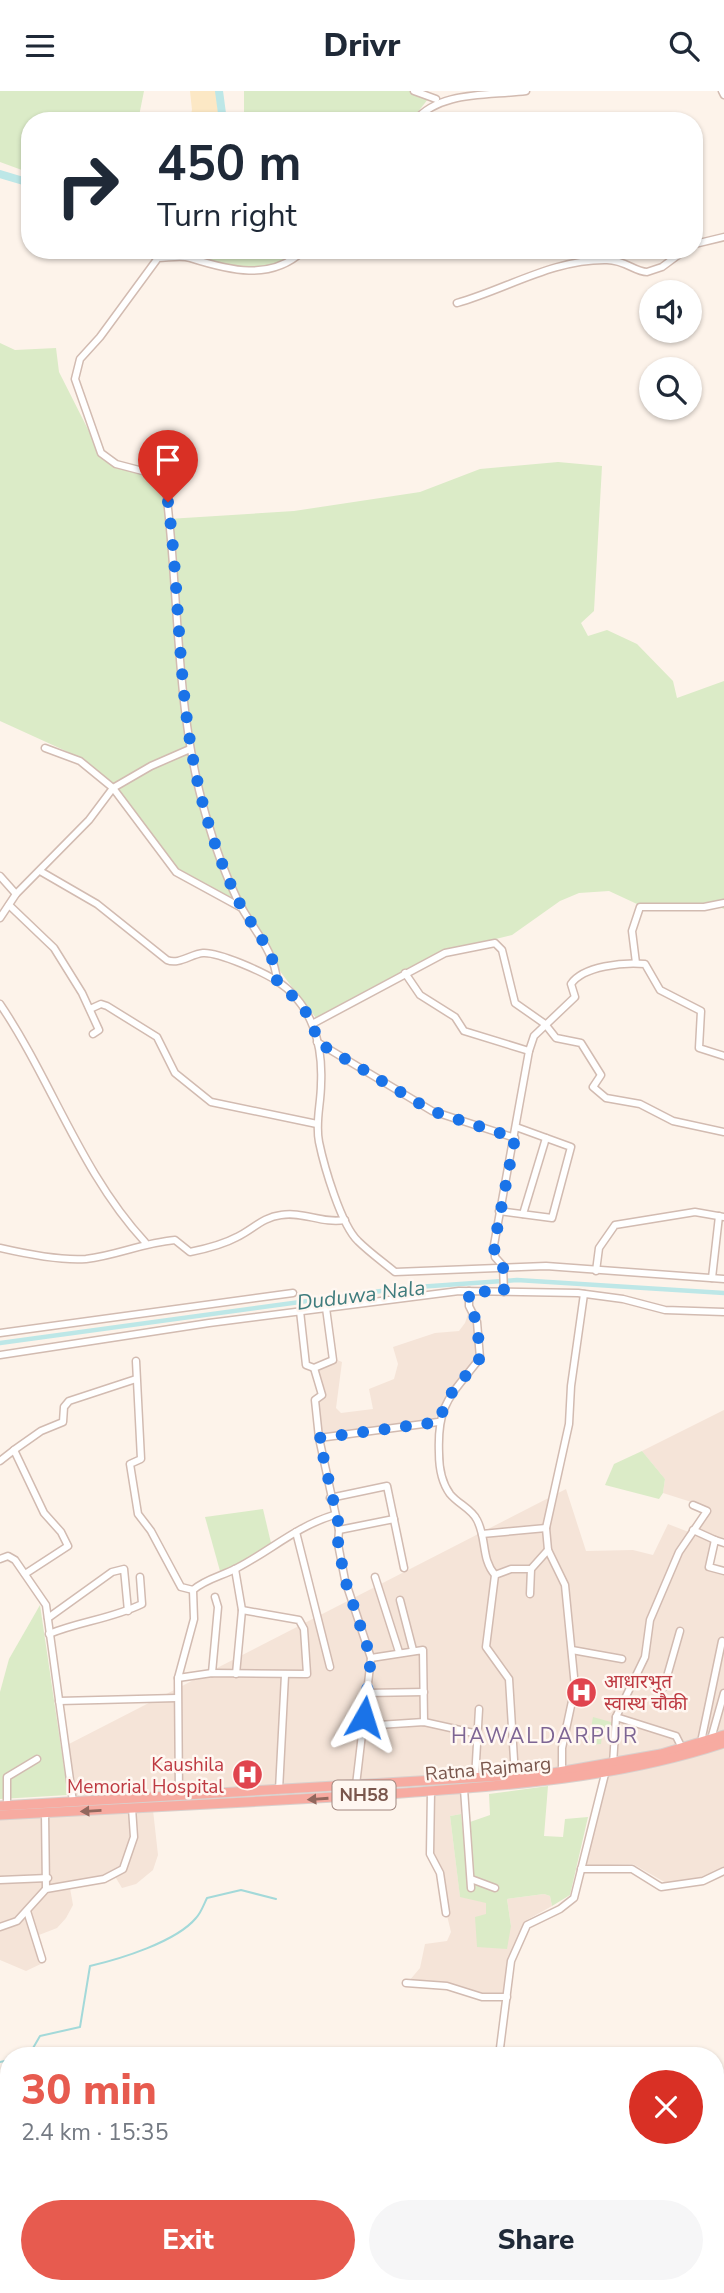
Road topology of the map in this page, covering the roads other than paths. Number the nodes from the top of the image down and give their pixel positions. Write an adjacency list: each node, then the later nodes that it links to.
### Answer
1 (414, 91): 4 (street)
2 (526, 91): 3 (street)
3 (497, 92): 4 (street)
4 (436, 99): 5 (street)
5 (421, 112)
6 (724, 237): 7 (street)
7 (703, 242)
8 (157, 259): 14 (street)
9 (194, 259): 10 (street)
10 (294, 259)
11 (672, 259): 12 (street)
12 (457, 303)
13 (46, 748): 15 (street)
14 (190, 749): 15 (street); 21 (street)
15 (113, 788): 16 (street); 21 (street)
16 (40, 871): 18 (street); 25 (street)
17 (0, 876): 18 (street)
18 (16, 894): 20 (street)
19 (724, 903): 23 (street)
20 (9, 905): 22 (street); 27 (street)
21 (242, 908): 25 (street)
22 (0, 918)
23 (636, 963): 29 (street); 33 (street)
24 (405, 973): 28 (street); 29 (street); 32 (street)
25 (277, 981): 28 (street)
26 (0, 1004): 43 (street)
27 (90, 1009): 30 (street); 34 (street)
28 (314, 1023): 31 (street)
29 (545, 1024): 32 (street); 36 (street)
30 (93, 1034)
31 (317, 1042): 34 (street); 37 (street)
32 (529, 1051): 35 (street)
33 (724, 1056)
34 (317, 1123): 42 (street)
35 (516, 1127): 37 (street); 38 (street)
36 (724, 1132)
37 (515, 1138): 39 (street)
38 (546, 1138): 40 (street); 40 (street)
39 (499, 1211): 40 (street); 45 (street)
40 (523, 1214)
41 (721, 1217): 46 (street); 47 (street)
42 (345, 1220): 43 (street); 45 (street)
43 (145, 1242): 44 (street)
44 (0, 1248)
45 (504, 1270): 46 (street); 50 (street)
46 (596, 1271): 47 (street)
47 (712, 1277): 48 (street)
48 (724, 1279)
49 (469, 1291): 50 (street); 53 (street); 61 (street)
50 (504, 1292): 52 (street)
51 (293, 1293): 56 (street)
52 (584, 1294): 55 (street); 69 (street)
53 (326, 1308): 54 (street); 59 (street)
54 (300, 1311): 57 (street); 59 (street)
55 (724, 1311)
56 (0, 1333)
57 (0, 1355)
58 (136, 1361): 60 (street)
59 (314, 1368): 62 (street)
60 (136, 1379): 63 (street); 86 (street)
61 (438, 1422): 62 (street); 73 (street)
62 (319, 1438): 65 (street)
63 (14, 1450): 64 (street); 82 (street)
64 (0, 1461)
65 (330, 1499): 67 (street); 68 (street)
66 (694, 1506): 71 (street)
67 (334, 1515): 70 (street); 72 (street)
68 (394, 1519): 70 (street); 78 (street)
69 (546, 1528): 73 (street); 76 (street)
70 (340, 1530): 99 (street)
71 (693, 1530): 74 (street); 106 (street)
72 (296, 1532): 79 (street); 101 (street)
73 (482, 1534): 83 (street)
74 (715, 1540): 75 (street); 81 (street)
75 (724, 1543)
76 (548, 1551): 80 (street); 97 (street)
77 (0, 1559): 82 (street)
78 (404, 1568)
79 (235, 1569): 86 (street); 90 (street)
80 (531, 1569): 83 (street); 87 (street)
81 (724, 1571)
82 (25, 1574): 92 (street)
83 (495, 1575): 125 (street)
84 (140, 1577): 91 (street)
85 (375, 1577): 98 (street)
86 (193, 1590): 105 (street)
87 (530, 1594)
88 (215, 1597): 102 (street)
89 (400, 1600): 96 (street)
90 (242, 1610): 103 (street); 104 (street)
91 (128, 1611): 92 (street); 94 (street)
92 (48, 1618): 94 (street)
93 (680, 1632): 106 (street)
94 (49, 1634): 111 (street)
95 (722, 1641): 119 (street)
96 (414, 1650): 98 (street); 107 (street)
97 (572, 1650): 100 (street); 124 (street)
98 (399, 1652): 99 (street)
99 (371, 1658): 108 (street)
100 (622, 1659)
101 (330, 1667)
102 (212, 1673): 103 (street); 105 (street)
103 (236, 1674): 104 (street)
104 (285, 1675): 129 (street)
105 (178, 1678): 110 (street)
106 (636, 1679): 113 (street)
107 (424, 1692): 108 (street); 114 (street)
108 (366, 1693): 115 (street)
109 (724, 1693): 118 (street)
110 (177, 1698): 111 (street); 131 (street)
111 (59, 1701): 132 (street)
112 (479, 1709): 116 (street)
113 (617, 1717): 121 (street); 123 (street)
114 (424, 1722): 115 (street); 116 (street)
115 (363, 1725): 127 (street)
116 (478, 1734): 126 (street)
117 (724, 1735): 118 (highway, Ratna Rajmarg / NH58)
118 (711, 1739): 119 (highway, Ratna Rajmarg / NH58)
119 (701, 1742): 121 (highway, Ratna Rajmarg / NH58)
120 (724, 1743): 123 (highway, Ratna Rajmarg / NH58)
121 (682, 1748): 123 (highway, Ratna Rajmarg / NH58)
122 (37, 1759): 133 (street)
123 (608, 1767): 124 (highway, Ratna Rajmarg / NH58); 128 (highway, Ratna Rajmarg / NH58); 137 (street)
124 (562, 1772): 125 (highway, Ratna Rajmarg / NH58)
125 (515, 1776): 126 (highway, Ratna Rajmarg / NH58)
126 (475, 1779): 127 (highway, Ratna Rajmarg / NH58)
127 (356, 1785): 129 (highway, Ratna Rajmarg / NH58)
128 (464, 1789): 130 (highway, Ratna Rajmarg / NH58); 140 (street)
129 (279, 1790): 131 (highway, Ratna Rajmarg / NH58)
130 (431, 1791): 134 (highway, Ratna Rajmarg / NH58, one-way to 134); 146 (street)
131 (179, 1796): 132 (highway, Ratna Rajmarg / NH58)
132 (73, 1802): 133 (highway, Ratna Rajmarg / NH58)
133 (4, 1806)
134 (132, 1808): 135 (highway, Ratna Rajmarg / NH58, one-way to 135); 144 (street)
135 (45, 1813): 136 (highway, Ratna Rajmarg / NH58); 139 (street)
136 (0, 1815)
137 (581, 1869): 138 (street); 150 (street)
138 (724, 1871)
139 (48, 1878): 141 (street); 144 (street)
140 (471, 1879): 142 (street); 143 (street)
141 (0, 1880)
142 (471, 1888)
143 (495, 1888)
144 (46, 1889): 145 (street)
145 (27, 1911): 147 (street); 148 (street)
146 (446, 1913)
147 (0, 1927)
148 (42, 1959)
149 (406, 1983): 150 (street)
150 (507, 1997): 151 (street)
151 (500, 2047)

